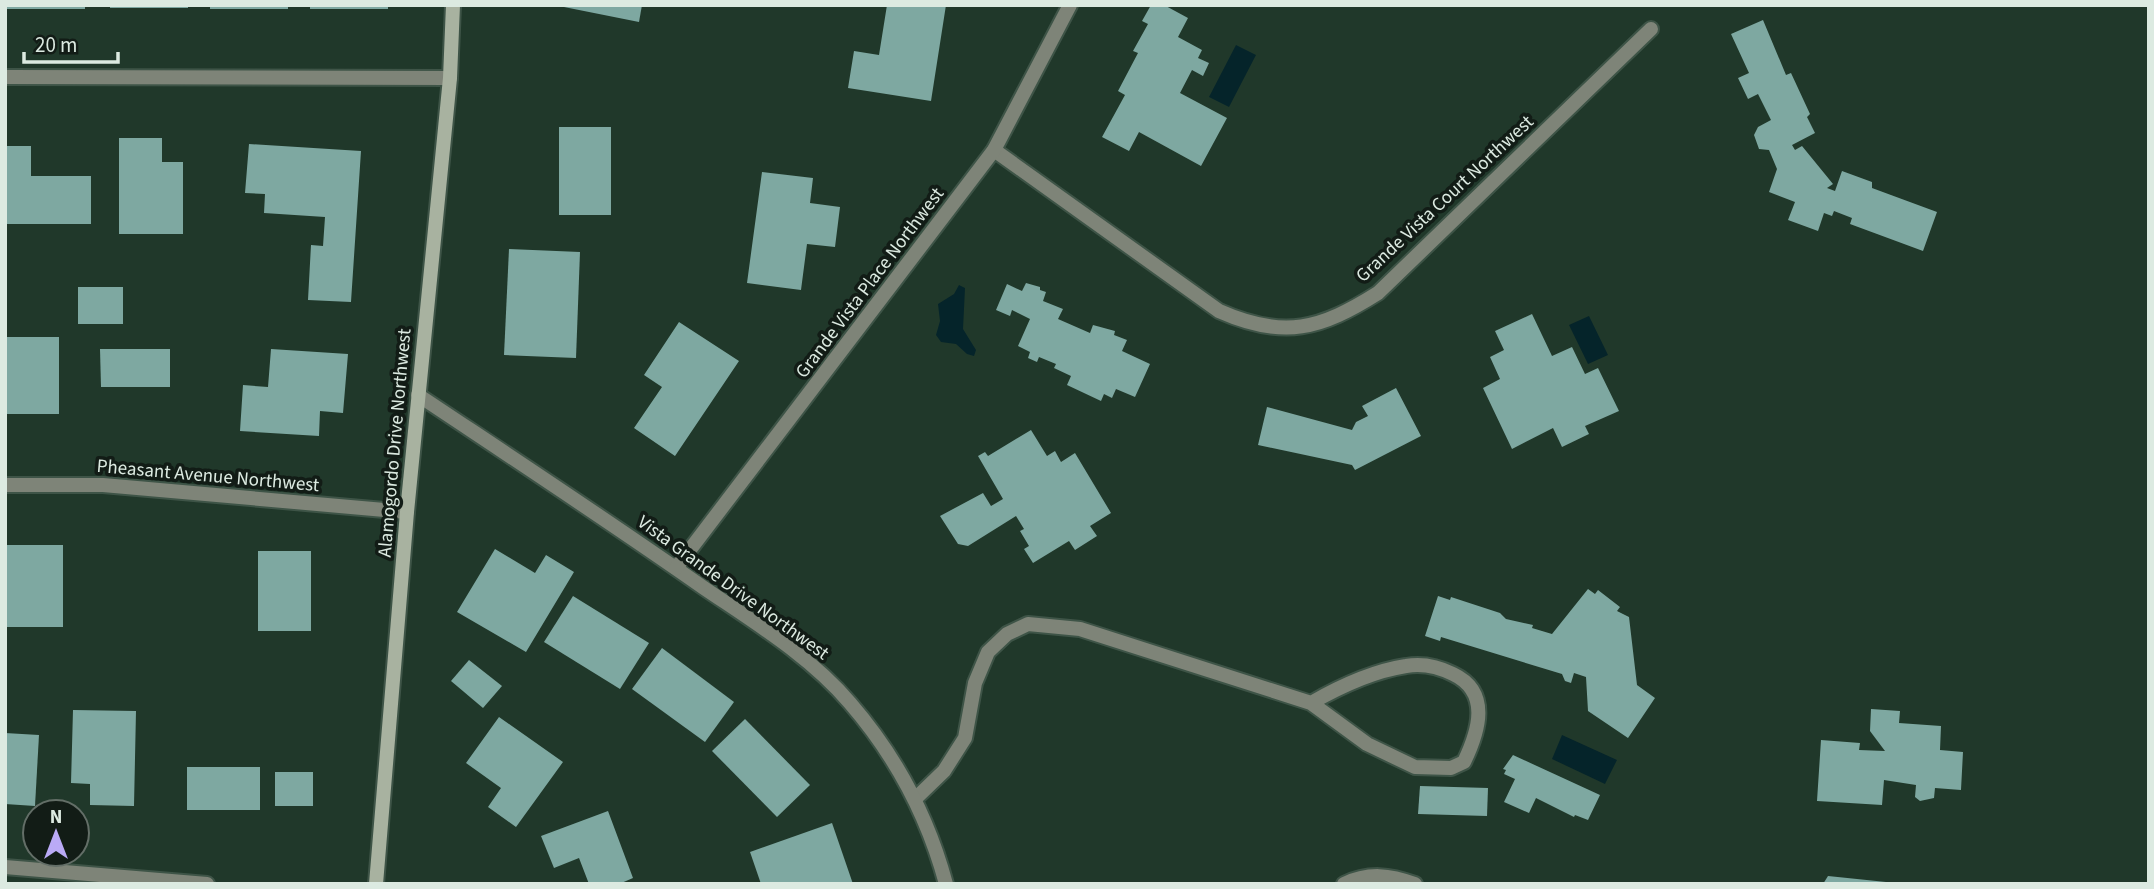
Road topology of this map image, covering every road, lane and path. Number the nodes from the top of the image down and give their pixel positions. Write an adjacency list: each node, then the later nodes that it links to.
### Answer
1 (453, 5): 5 (street, Alamogordo Drive Northwest)
2 (1070, 5): 6 (street, Grande Vista Place Northwest)
3 (1651, 29): 6 (street, Grande Vista Court Northwest)
4 (5, 77): 5 (street)
5 (450, 78): 7 (street, Alamogordo Drive Northwest)
6 (994, 150): 10 (street, Grande Vista Place Northwest)
7 (418, 395): 9 (street, Alamogordo Drive Northwest); 10 (street, Vista Grande Drive Northwest)
8 (5, 485): 9 (street, Pheasant Avenue Northwest)
9 (407, 512): 15 (street, Alamogordo Drive Northwest)
10 (676, 568): 12 (street, Vista Grande Drive Northwest)
11 (1311, 703): 11 (street); 12 (street)
12 (915, 799): 16 (street, Vista Grande Drive Northwest)
13 (5, 867): 14 (street)
14 (207, 884)
15 (376, 884)
16 (946, 884)
17 (1344, 884): 18 (street)
18 (1415, 884)

